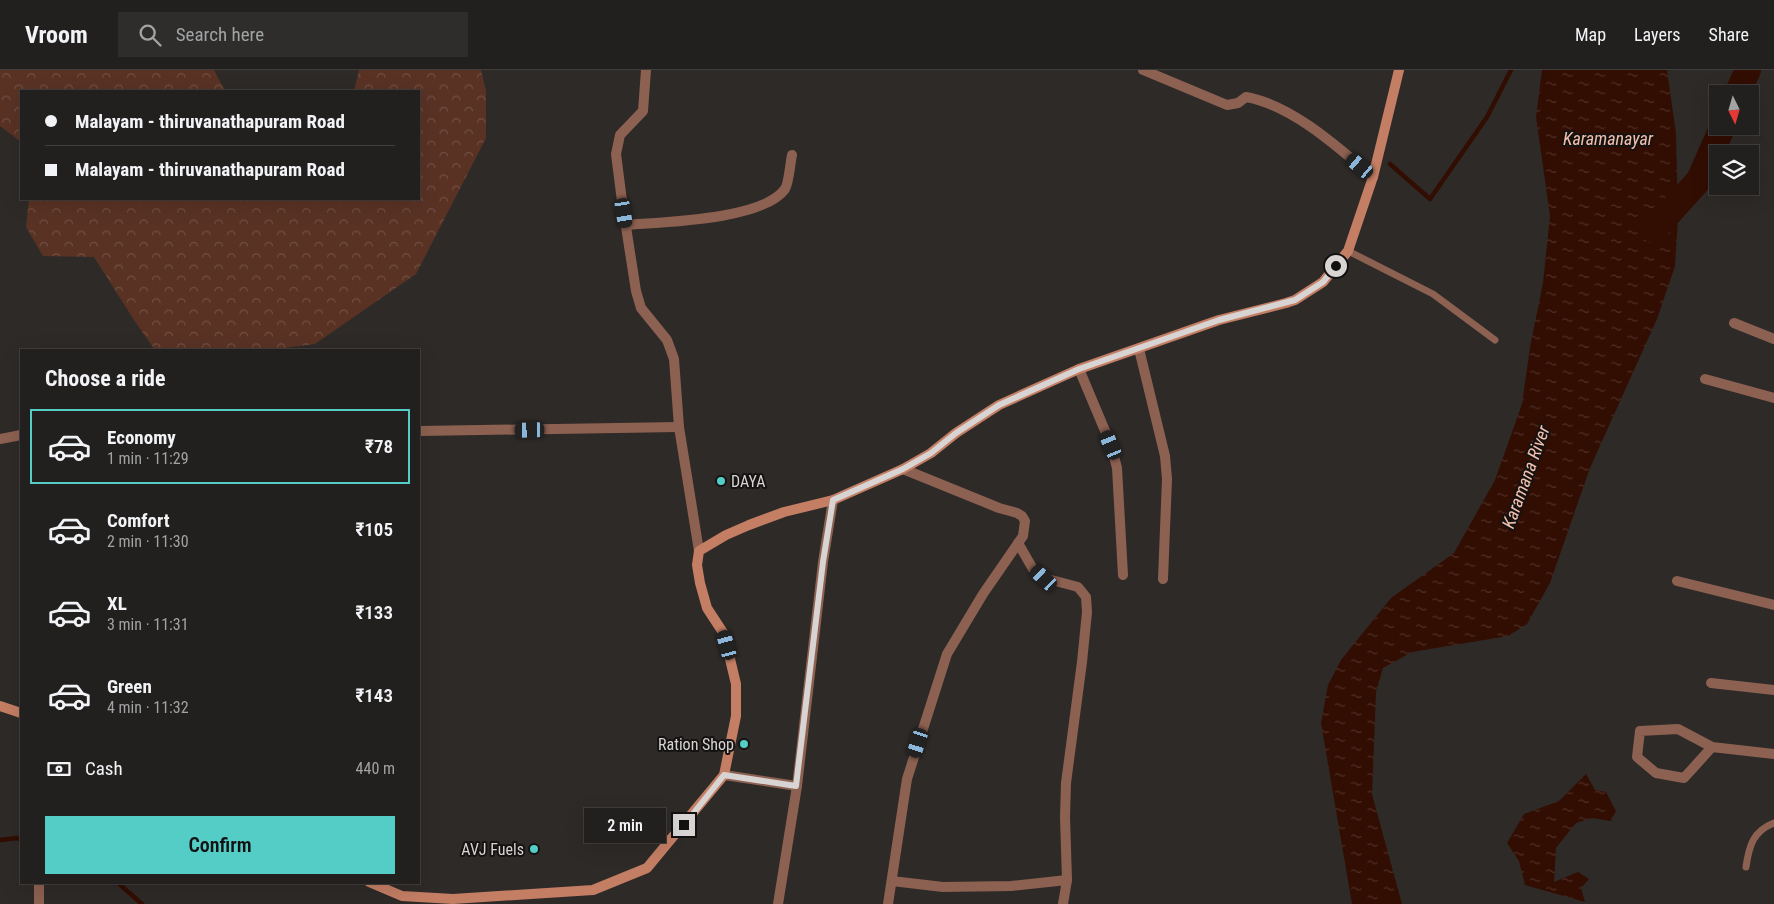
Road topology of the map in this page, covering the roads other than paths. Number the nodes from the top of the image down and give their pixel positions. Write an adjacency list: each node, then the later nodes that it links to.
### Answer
1 (646, 70): 6 (street)
2 (1143, 70): 5 (street)
3 (1399, 70): 5 (main road)
4 (792, 155): 6 (street)
5 (1373, 178): 7 (main road)
6 (626, 226): 15 (street)
7 (1348, 251): 10 (lane); 11 (main road)
8 (1734, 323): 9 (street)
9 (1774, 339)
10 (1495, 340)
11 (1139, 348): 12 (main road); 24 (street)
12 (1079, 369): 19 (main road); 23 (street)
13 (1706, 379): 14 (street)
14 (1774, 398)
15 (679, 427): 16 (street); 22 (street)
16 (420, 431)
17 (20, 435): 18 (street)
18 (0, 439)
19 (903, 469): 20 (main road); 21 (street)
20 (833, 500): 22 (main road); 34 (street)
21 (1018, 543): 37 (street); 38 (street)
22 (698, 551): 33 (main road)
23 (1123, 575)
24 (1163, 579)
25 (1677, 581): 26 (street)
26 (1774, 605)
27 (1711, 683): 28 (street)
28 (1774, 690)
29 (0, 706): 30 (main road)
30 (20, 713)
31 (1712, 747): 31 (street); 32 (street)
32 (1774, 754)
33 (724, 775): 34 (street); 40 (main road)
34 (796, 786): 42 (street)
35 (1774, 822): 36 (lane)
36 (1746, 867)
37 (1067, 880): 38 (street); 44 (street)
38 (892, 881): 43 (street)
39 (39, 884): 41 (street)
40 (374, 884)
41 (39, 904)
42 (778, 904)
43 (888, 904)
44 (1062, 904)

